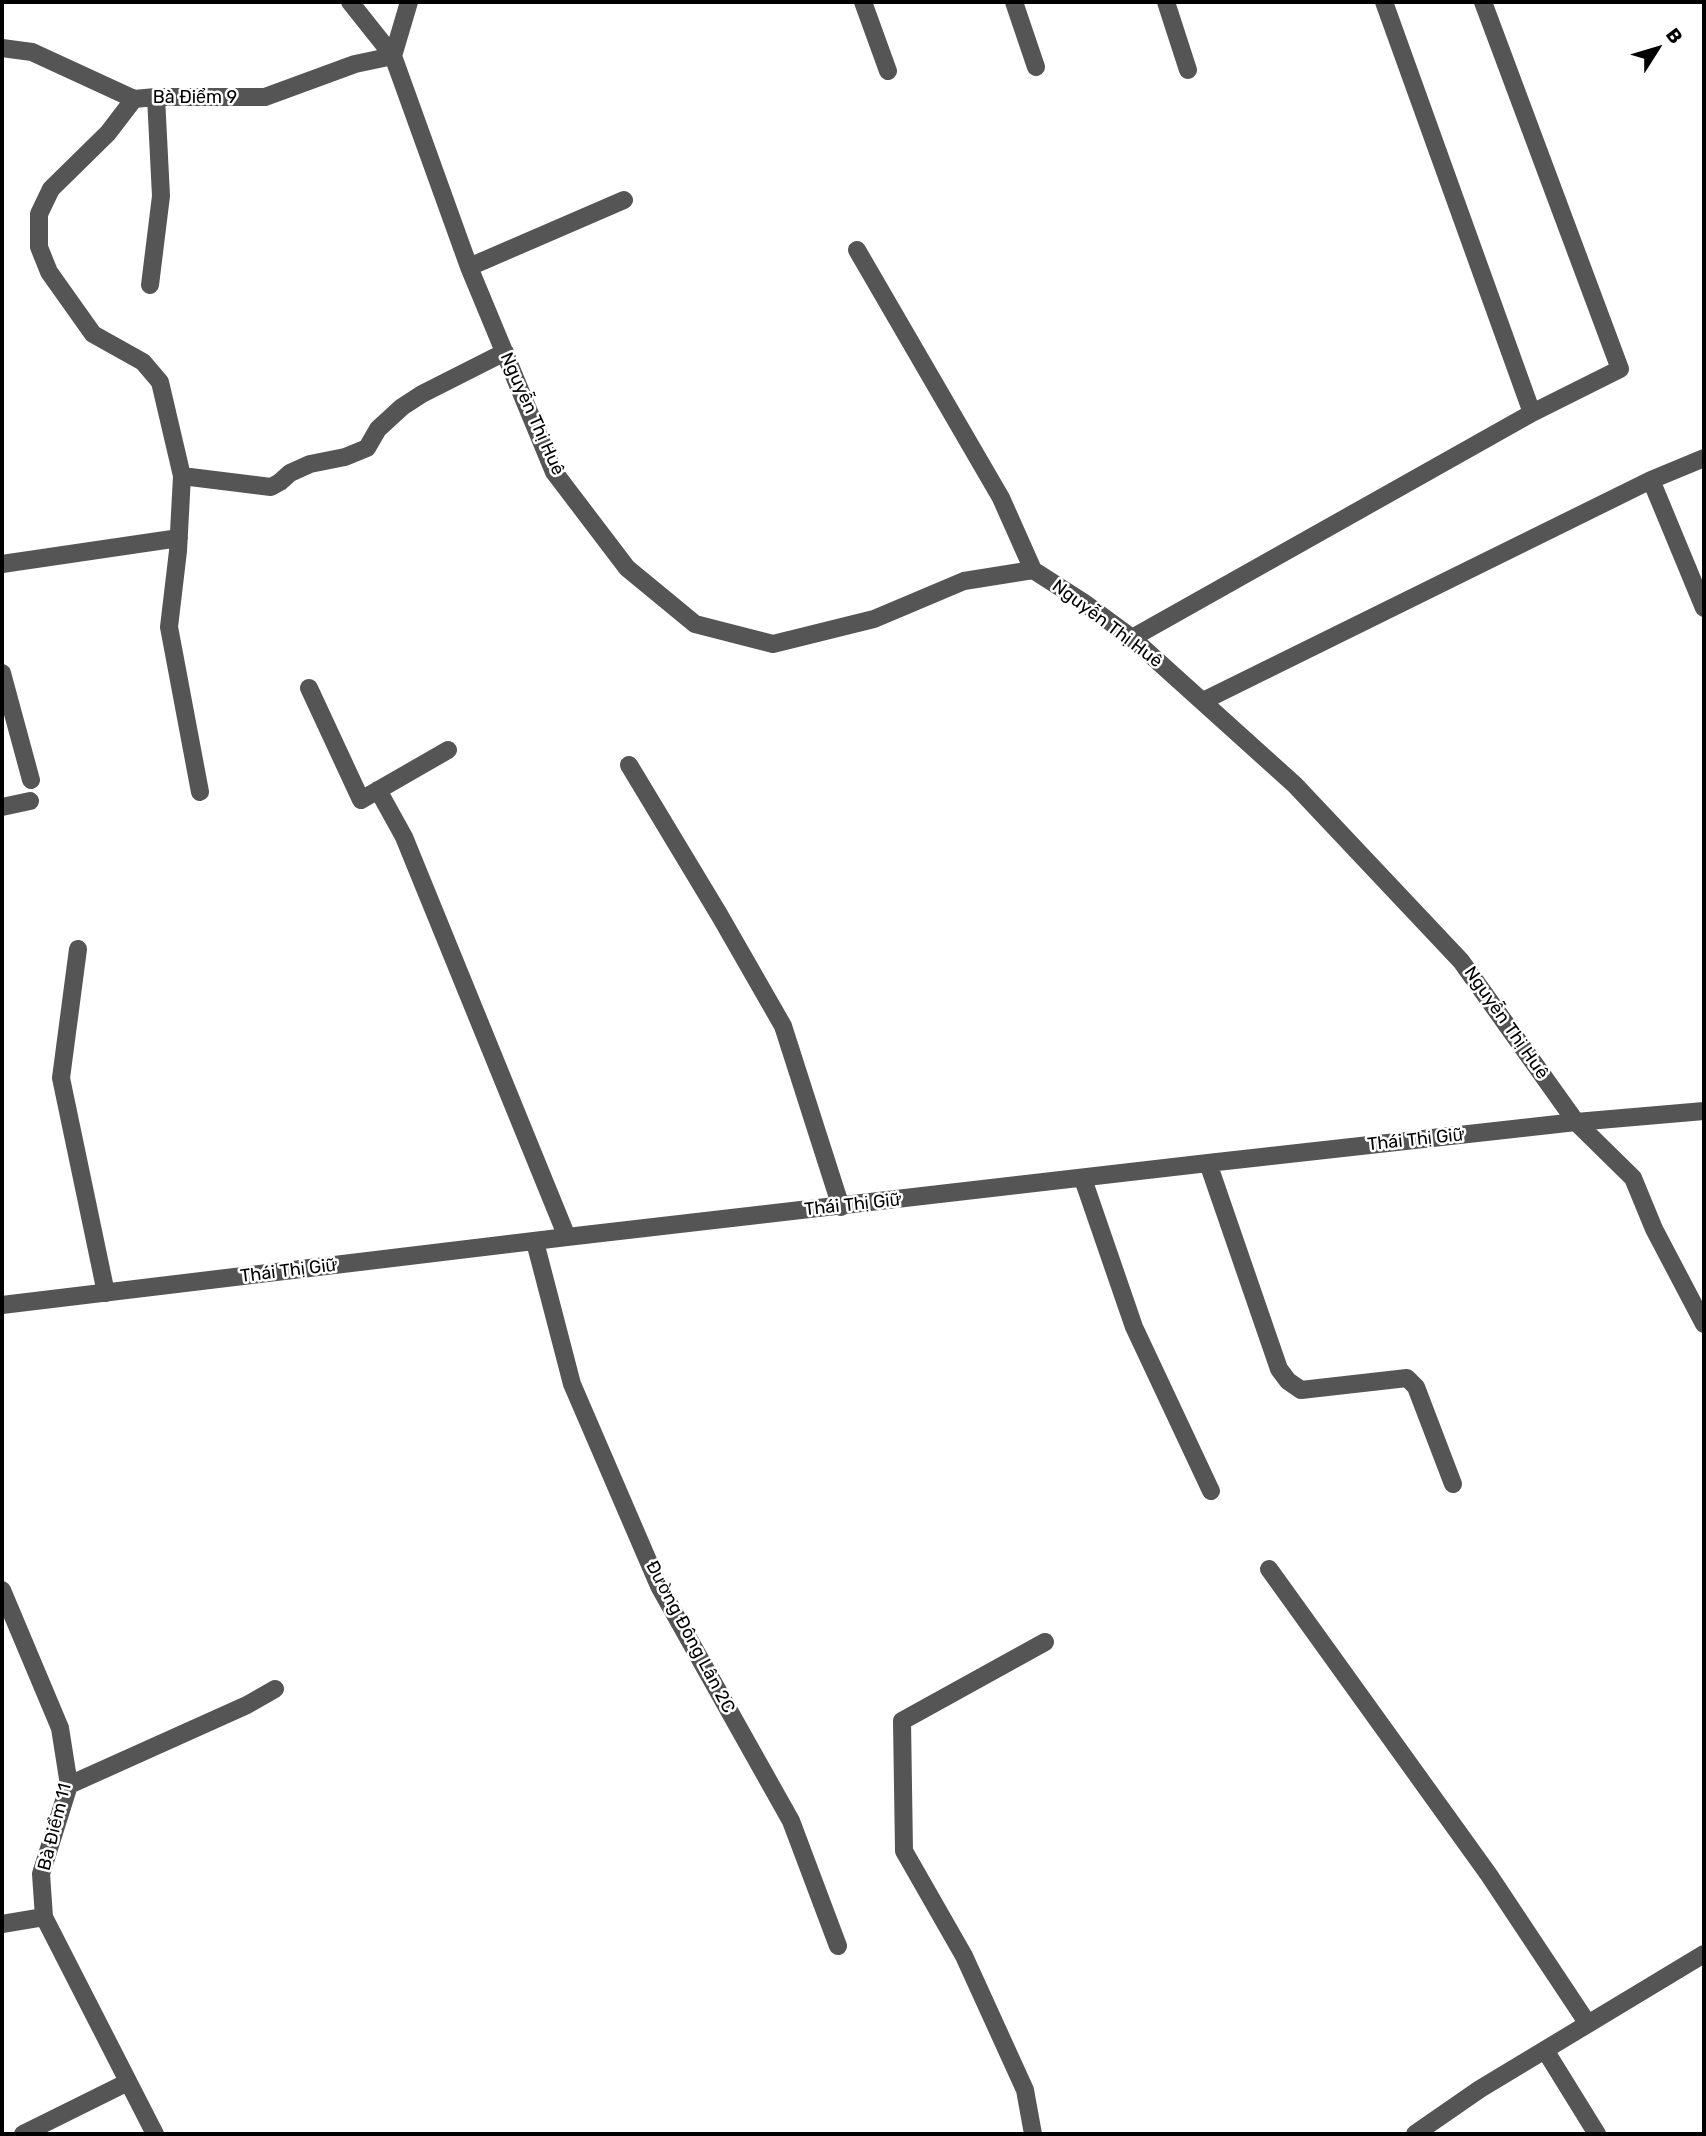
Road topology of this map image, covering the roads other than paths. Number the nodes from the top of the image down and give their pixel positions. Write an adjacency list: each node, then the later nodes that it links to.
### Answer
1 (350, 2): 9 (street, Nguyễn Thị Huê)
2 (409, 2): 9 (street)
3 (863, 2): 12 (street)
4 (1014, 2): 10 (street)
5 (1166, 2): 11 (street)
6 (1384, 2): 20 (street)
7 (1483, 2): 20 (street)
8 (2, 48): 14 (street, Bà Điểm 9)
9 (393, 56): 13 (street, Bà Điểm 9); 17 (street, Nguyễn Thị Huê)
10 (1035, 67)
11 (1188, 70)
12 (888, 71)
13 (156, 97): 14 (street, Bà Điểm 9); 18 (street)
14 (134, 99): 22 (street)
15 (624, 200): 17 (street)
16 (857, 250): 26 (street)
17 (469, 267): 19 (street, Nguyễn Thị Huê)
18 (150, 285)
19 (505, 352): 22 (street); 26 (street, Nguyễn Thị Huê)
20 (1532, 413): 28 (street)
21 (1704, 458): 23 (street)
22 (182, 476): 24 (street)
23 (1651, 480): 27 (street); 31 (street)
24 (179, 538): 25 (street); 36 (street)
25 (2, 564)
26 (1033, 570): 28 (street, Nguyễn Thị Huê)
27 (1704, 608)
28 (1132, 638): 31 (street, Nguyễn Thị Huê)
29 (2, 673): 34 (street)
30 (309, 688): 35 (street)
31 (1203, 701): 41 (street, Nguyễn Thị Huê)
32 (448, 750): 35 (street)
33 (629, 765): 44 (street)
34 (31, 780)
35 (378, 790): 45 (street)
36 (200, 792)
37 (30, 801): 38 (street)
38 (2, 807)
39 (78, 949): 47 (street)
40 (1704, 1111): 41 (street, Thái Thị Giữ)
41 (1576, 1122): 42 (street, Thái Thị Giữ); 49 (street, Nguyễn Thị Huê)
42 (1208, 1163): 43 (street, Thái Thị Giữ); 50 (street)
43 (1083, 1179): 44 (street, Thái Thị Giữ); 51 (street)
44 (841, 1206): 45 (street, Thái Thị Giữ)
45 (567, 1237): 46 (street, Thái Thị Giữ)
46 (535, 1242): 47 (street, Thái Thị Giữ); 59 (street, Đường Đông Lân 2C)
47 (106, 1293): 48 (street, Thái Thị Giữ)
48 (2, 1306)
49 (1704, 1324)
50 (1453, 1484)
51 (1211, 1491)
52 (1269, 1569): 61 (street)
53 (2, 1590): 56 (street, Bà Điểm 11)
54 (1045, 1642): 66 (street)
55 (275, 1689): 56 (street)
56 (69, 1785): 57 (street, Bà Điểm 11)
57 (44, 1917): 58 (street); 63 (street, Bà Điểm 11)
58 (2, 1924)
59 (838, 1946)
60 (1704, 1954): 61 (street)
61 (1588, 2024): 62 (street)
62 (1545, 2050): 67 (street); 68 (street)
63 (128, 2082): 64 (street); 65 (street, Bà Điểm 11)
64 (23, 2134)
65 (155, 2134)
66 (1033, 2134)
67 (1415, 2134)
68 (1597, 2134)

